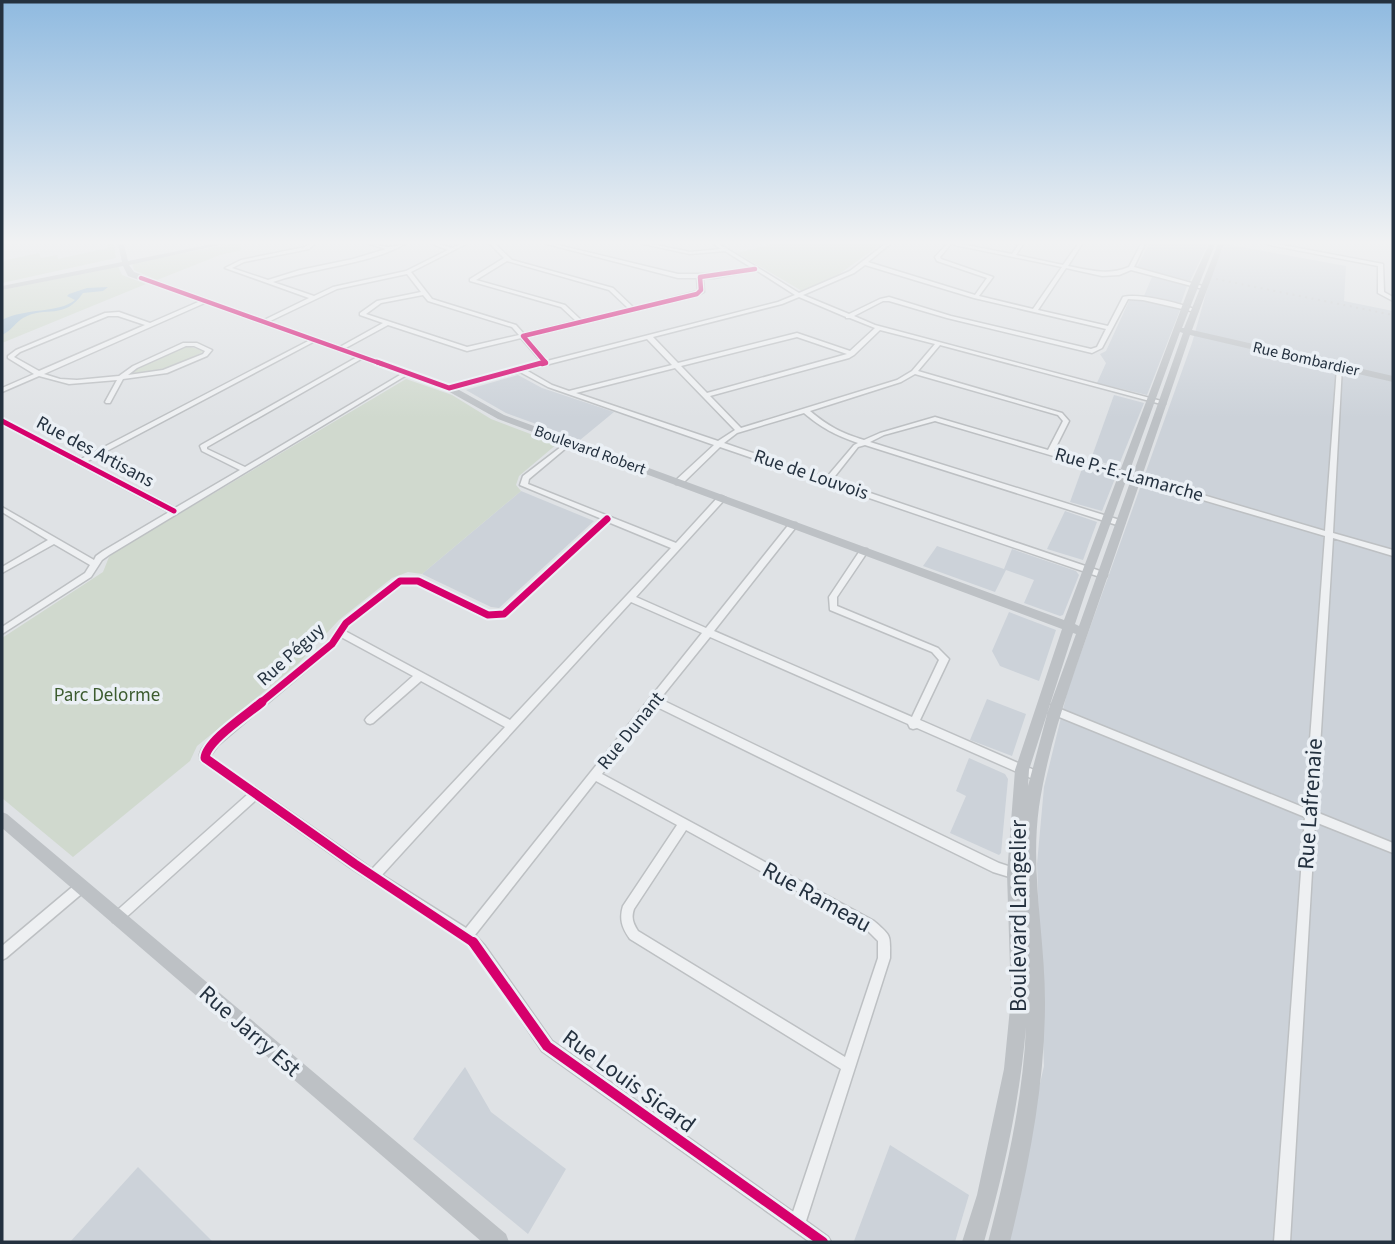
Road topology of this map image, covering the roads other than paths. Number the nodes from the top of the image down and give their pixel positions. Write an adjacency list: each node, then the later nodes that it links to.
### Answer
1 (203, 302): 27 (street)
2 (208, 302): 24 (main road, Boulevard Robert)
3 (306, 302): 24 (street)
4 (382, 302): 26 (street)
5 (434, 302): 31 (street)
6 (549, 302): 25 (street)
7 (625, 302): 20 (street)
8 (662, 302): 20 (street)
9 (782, 302): 32 (street)
10 (815, 302): 23 (street)
11 (878, 302): 23 (street)
12 (899, 302): 29 (street)
13 (999, 302): 22 (street)
14 (1041, 302): 22 (street)
15 (1123, 302): 29 (street)
16 (1156, 302): 19 (street)
17 (1187, 302): 19 (main road, Boulevard Langelier)
18 (1198, 302): 21 (main road, Boulevard Langelier)
19 (1185, 307): 21 (street); 30 (main road, Boulevard Langelier)
20 (632, 309): 25 (street)
21 (1195, 309): 30 (main road, Boulevard Langelier)
22 (1035, 310): 29 (street)
23 (848, 317): 28 (street)
24 (264, 322): 33 (main road, Boulevard Robert)
25 (580, 322): 31 (street)
26 (387, 323): 31 (street); 35 (street)
27 (149, 326): 45 (street); 45 (street)
28 (879, 328): 34 (street); 37 (street)
29 (1109, 328)
30 (1182, 330): 36 (main road, Boulevard Langelier); 38 (main road, Boulevard Langelier); 42 (main road, Rue Bombardier)
31 (523, 336): 40 (street)
32 (649, 337): 40 (street); 41 (street)
33 (314, 340): 35 (main road, Boulevard Robert); 63 (street)
34 (937, 345): 44 (street); 53 (street)
35 (340, 349): 39 (main road, Boulevard Robert)
36 (1168, 353): 38 (main road); 53 (main road, Boulevard Langelier)
37 (852, 354): 41 (street); 52 (street)
38 (1179, 356): 55 (main road, Boulevard Langelier)
39 (361, 357): 46 (main road, Boulevard Robert); 64 (street)
40 (546, 363): 43 (street)
41 (676, 365): 51 (street); 52 (street)
42 (1340, 367): 48 (main road, Rue Bombardier); 78 (street, Rue Lafrenaie)
43 (522, 370): 49 (street); 51 (street, Rue de Louvois)
44 (914, 372): 56 (street); 62 (street)
45 (42, 373): 47 (street); 50 (street)
46 (407, 373): 49 (main road, Boulevard Robert); 64 (street)
47 (121, 377): 47 (street); 54 (street)
48 (1393, 379)
49 (449, 388): 59 (main road, Boulevard Robert)
50 (2, 390)
51 (569, 392): 61 (street, Rue de Louvois)
52 (706, 395): 58 (street)
53 (1151, 401): 55 (street); 65 (main road, Boulevard Langelier)
54 (108, 402)
55 (1163, 404): 66 (main road, Boulevard Langelier)
56 (806, 410): 58 (street); 60 (street)
57 (2, 422): 63 (street, Rue des Artisans)
58 (739, 430): 61 (street)
59 (570, 442): 68 (main road, Boulevard Robert); 74 (street)
60 (865, 442): 62 (street, Rue P.-E.-Lamarche); 67 (street); 75 (street)
61 (719, 443): 67 (street, Rue de Louvois); 68 (street)
62 (1050, 452): 65 (street, Rue P.-E.-Lamarche)
63 (81, 462): 73 (street, Rue des Artisans)
64 (245, 469): 73 (street)
65 (1124, 473): 66 (street, Rue P.-E.-Lamarche); 70 (main road, Boulevard Langelier)
66 (1137, 477): 71 (main road, Boulevard Langelier); 78 (street, Rue P.-E.-Lamarche)
67 (828, 480): 86 (street, Rue de Louvois)
68 (679, 482): 69 (main road, Boulevard Robert)
69 (722, 498): 77 (main road, Boulevard Robert); 80 (street)
70 (1115, 498): 71 (main road); 75 (main road, Boulevard Langelier)
71 (1128, 502): 76 (main road, Boulevard Langelier)
72 (2, 509): 79 (street)
73 (174, 511): 85 (street)
74 (607, 519): 80 (street); 94 (street, Rue Péguy)
75 (1108, 519): 76 (street); 81 (main road, Boulevard Langelier)
76 (1120, 523): 84 (main road, Boulevard Langelier)
77 (793, 525): 82 (main road, Boulevard Robert); 96 (street, Rue Dunant)
78 (1328, 533): 83 (street, Rue P.-E.-Lamarche); 107 (street, Rue Lafrenaie)
79 (55, 540): 85 (street); 87 (street)
80 (677, 547): 90 (street)
81 (1096, 550): 84 (main road); 86 (main road, Boulevard Langelier)
82 (864, 551): 92 (main road, Boulevard Robert); 101 (street)
83 (1393, 553)
84 (1110, 554): 88 (main road, Boulevard Langelier)
85 (94, 564): 93 (street)
86 (1089, 569): 88 (street, Rue de Louvois); 89 (main road, Boulevard Langelier)
87 (2, 570)
88 (1103, 575): 91 (main road, Boulevard Langelier)
89 (1079, 594): 91 (main road); 92 (main road, Boulevard Langelier)
90 (630, 598): 96 (street); 102 (street)
91 (1095, 599): 95 (main road, Boulevard Langelier)
92 (1068, 626): 95 (main road, Boulevard Robert); 99 (main road, Boulevard Langelier)
93 (2, 631)
94 (340, 632): 97 (street); 103 (street, Rue Péguy)
95 (1083, 632): 99 (main road, Boulevard Langelier)
96 (707, 633): 98 (street, Rue Dunant); 101 (street)
97 (420, 676): 100 (street); 102 (street)
98 (655, 701): 105 (street, Rue Dunant); 112 (street)
99 (1048, 708): 104 (main road, Boulevard Langelier); 107 (street)
100 (370, 720)
101 (914, 724): 104 (street)
102 (512, 726): 111 (street)
103 (205, 753): 106 (street, Rue Louis Sicard)
104 (1029, 773): 112 (main road, Boulevard Langelier)
105 (595, 775): 109 (street, Rue Rameau); 115 (street, Rue Dunant)
106 (254, 795): 111 (street, Rue Louis Sicard); 114 (street)
107 (1309, 813): 110 (street); 123 (street, Rue Lafrenaie)
108 (2, 819): 113 (main road, Rue Jarry Est)
109 (685, 823): 117 (street, Rue Rameau); 117 (street)
110 (1393, 848)
111 (374, 875): 115 (street, Rue Louis Sicard)
112 (1022, 876): 121 (main road, Boulevard Langelier); 122 (main road, Boulevard Langelier)
113 (81, 887): 114 (main road, Rue Jarry Est); 116 (street)
114 (117, 918): 119 (main road, Rue Jarry Est)
115 (467, 936): 118 (street, Rue Louis Sicard)
116 (2, 954)
117 (848, 1066): 118 (street, Rue Rameau)
118 (797, 1224): 120 (street, Rue Louis Sicard)
119 (498, 1242)
120 (823, 1242)
121 (973, 1242)
122 (999, 1242)
123 (1282, 1242)

